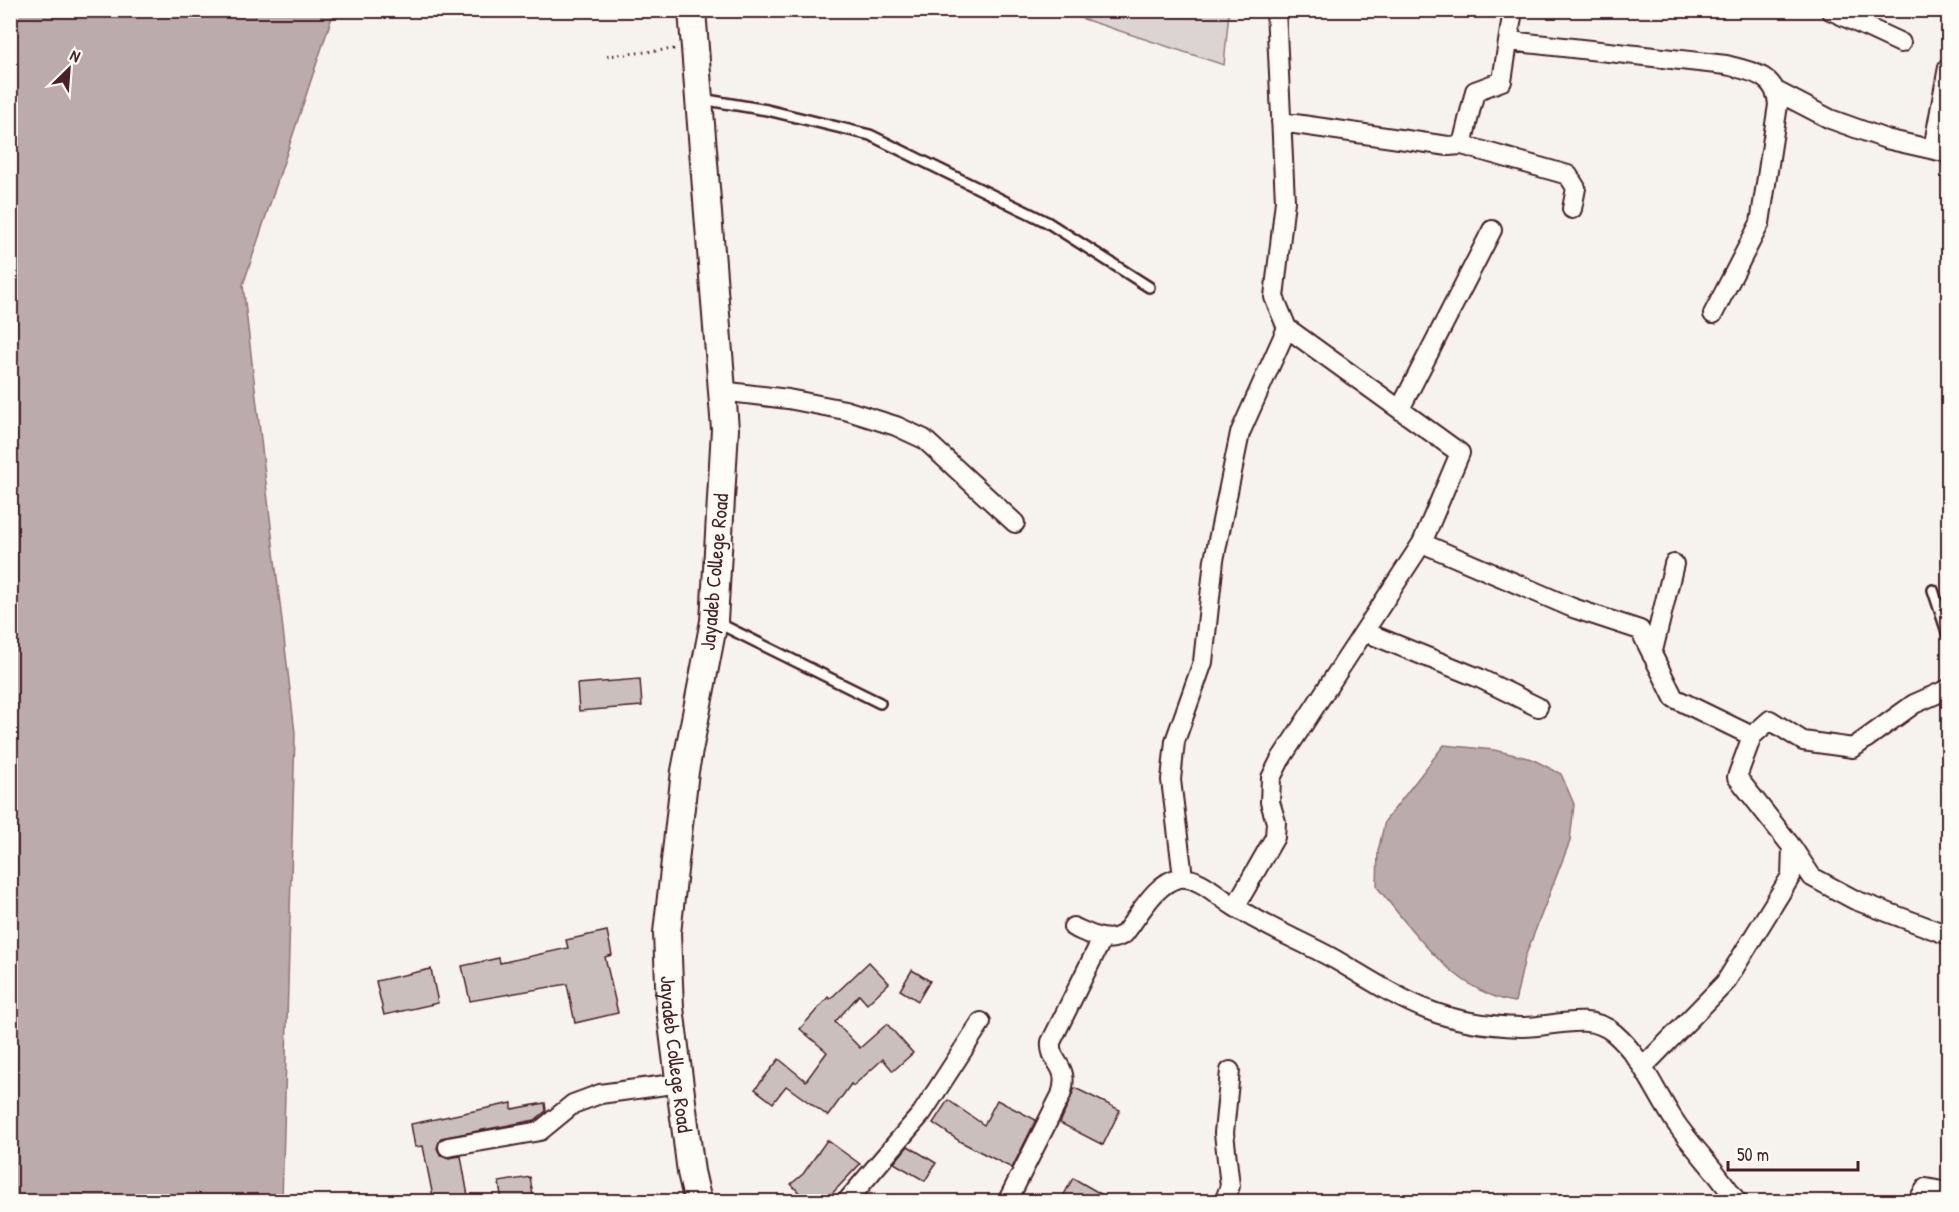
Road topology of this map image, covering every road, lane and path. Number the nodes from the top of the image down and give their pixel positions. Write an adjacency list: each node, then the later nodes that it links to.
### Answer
1 (692, 10): 7 (street, Jayadeb College Road)
2 (1276, 10): 12 (street)
3 (1514, 10): 5 (street)
4 (1830, 10): 6 (street)
5 (1509, 40): 10 (street); 13 (street)
6 (1901, 43)
7 (695, 45): 8 (path); 11 (street, Jayadeb College Road)
8 (607, 56)
9 (1948, 67): 14 (street)
10 (1778, 92): 14 (street); 18 (street)
11 (699, 99): 17 (lane); 20 (street, Jayadeb College Road)
12 (1281, 122): 13 (street); 19 (street)
13 (1462, 145): 15 (street)
14 (1941, 151)
15 (1572, 208)
16 (1492, 230): 21 (street)
17 (1149, 287)
18 (1713, 314)
19 (1287, 328): 21 (street); 35 (street)
20 (721, 391): 22 (street); 26 (street, Jayadeb College Road)
21 (1400, 409): 23 (street)
22 (1016, 523)
23 (1422, 543): 27 (street); 29 (street)
24 (1674, 564): 29 (street)
25 (1933, 591): 28 (lane)
26 (714, 621): 31 (lane); 43 (street, Jayadeb College Road)
27 (1365, 632): 32 (street); 36 (street)
28 (1948, 635)
29 (1652, 655): 33 (street)
30 (1948, 689): 33 (street)
31 (880, 703)
32 (1538, 707)
33 (1752, 736): 34 (street)
34 (1792, 847): 38 (street); 41 (street)
35 (1183, 877): 36 (street); 39 (street)
36 (1235, 907): 41 (street)
37 (1073, 927): 39 (street)
38 (1948, 935)
39 (1102, 939): 48 (street)
40 (981, 1022): 47 (street)
41 (1644, 1066): 50 (street)
42 (1230, 1071): 49 (street)
43 (680, 1083): 44 (street); 46 (street, Jayadeb College Road)
44 (448, 1147)
45 (1948, 1192): 51 (street)
46 (698, 1202)
47 (846, 1202)
48 (1007, 1202)
49 (1224, 1202)
50 (1737, 1202)
51 (1917, 1202)

